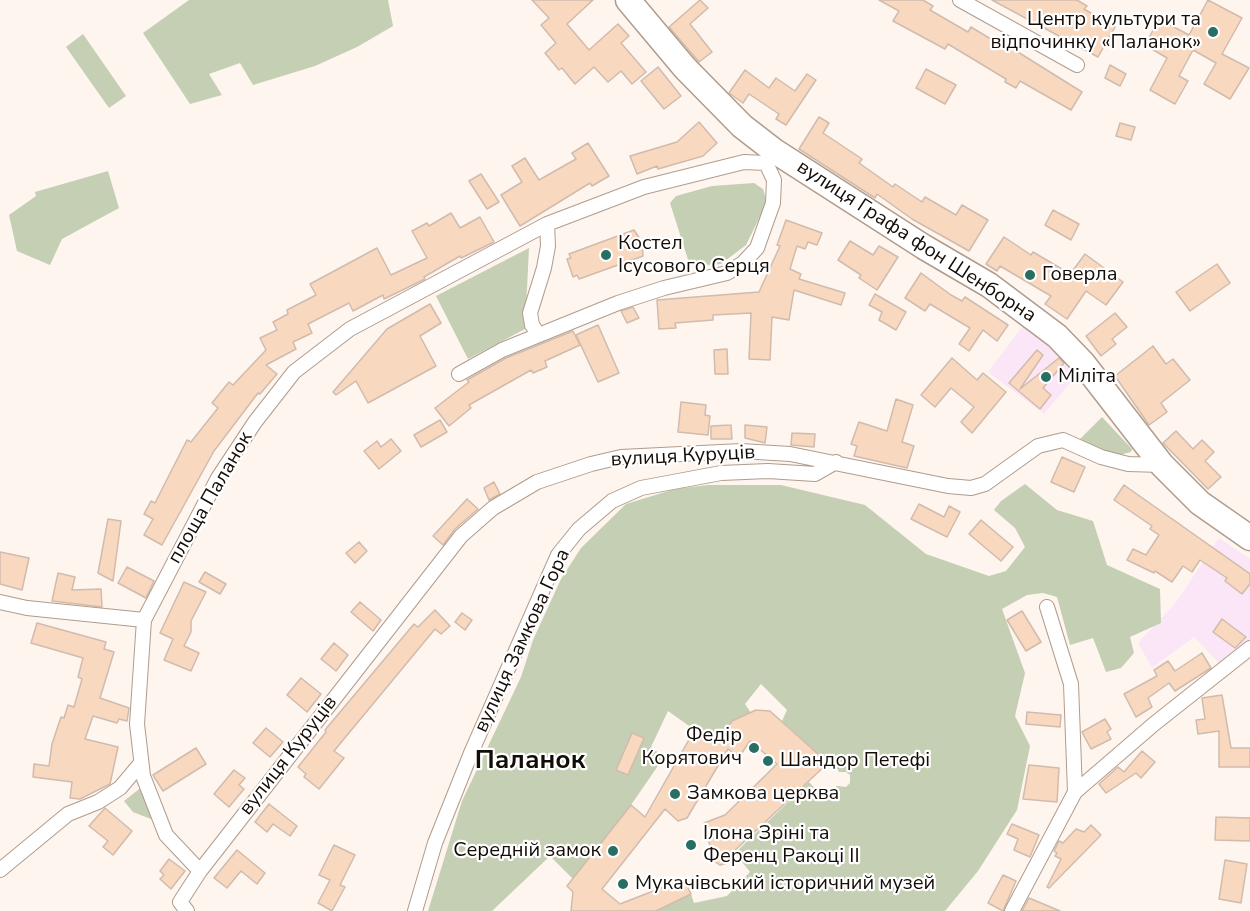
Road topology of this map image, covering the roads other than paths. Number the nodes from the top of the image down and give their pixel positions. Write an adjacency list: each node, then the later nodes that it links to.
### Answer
1 (628, 0): 4 (highway, вулиця Графа фон Шенборна)
2 (960, 0): 3 (street)
3 (1077, 65)
4 (770, 156): 5 (street, площа Паланок); 6 (street); 9 (highway, вулиця Графа фон Шенборна)
5 (547, 224): 6 (street); 13 (street, площа Паланок)
6 (539, 335): 7 (street)
7 (459, 374)
8 (836, 462): 9 (street, вулиця Куруців); 18 (street, вулиця Куруців); 20 (street, вулиця Замкова Гора)
9 (1162, 465): 10 (highway, вулиця Графа фон Шенборна)
10 (1250, 538)
11 (0, 602): 13 (street)
12 (1047, 607): 16 (street)
13 (144, 620): 15 (street, площа Паланок)
14 (1250, 648): 16 (street)
15 (141, 764): 17 (street); 18 (street, площа Паланок)
16 (1075, 792): 21 (street)
17 (0, 870)
18 (200, 871): 19 (street, вулиця Куруців)
19 (187, 911)
20 (415, 911)
21 (1012, 911)

